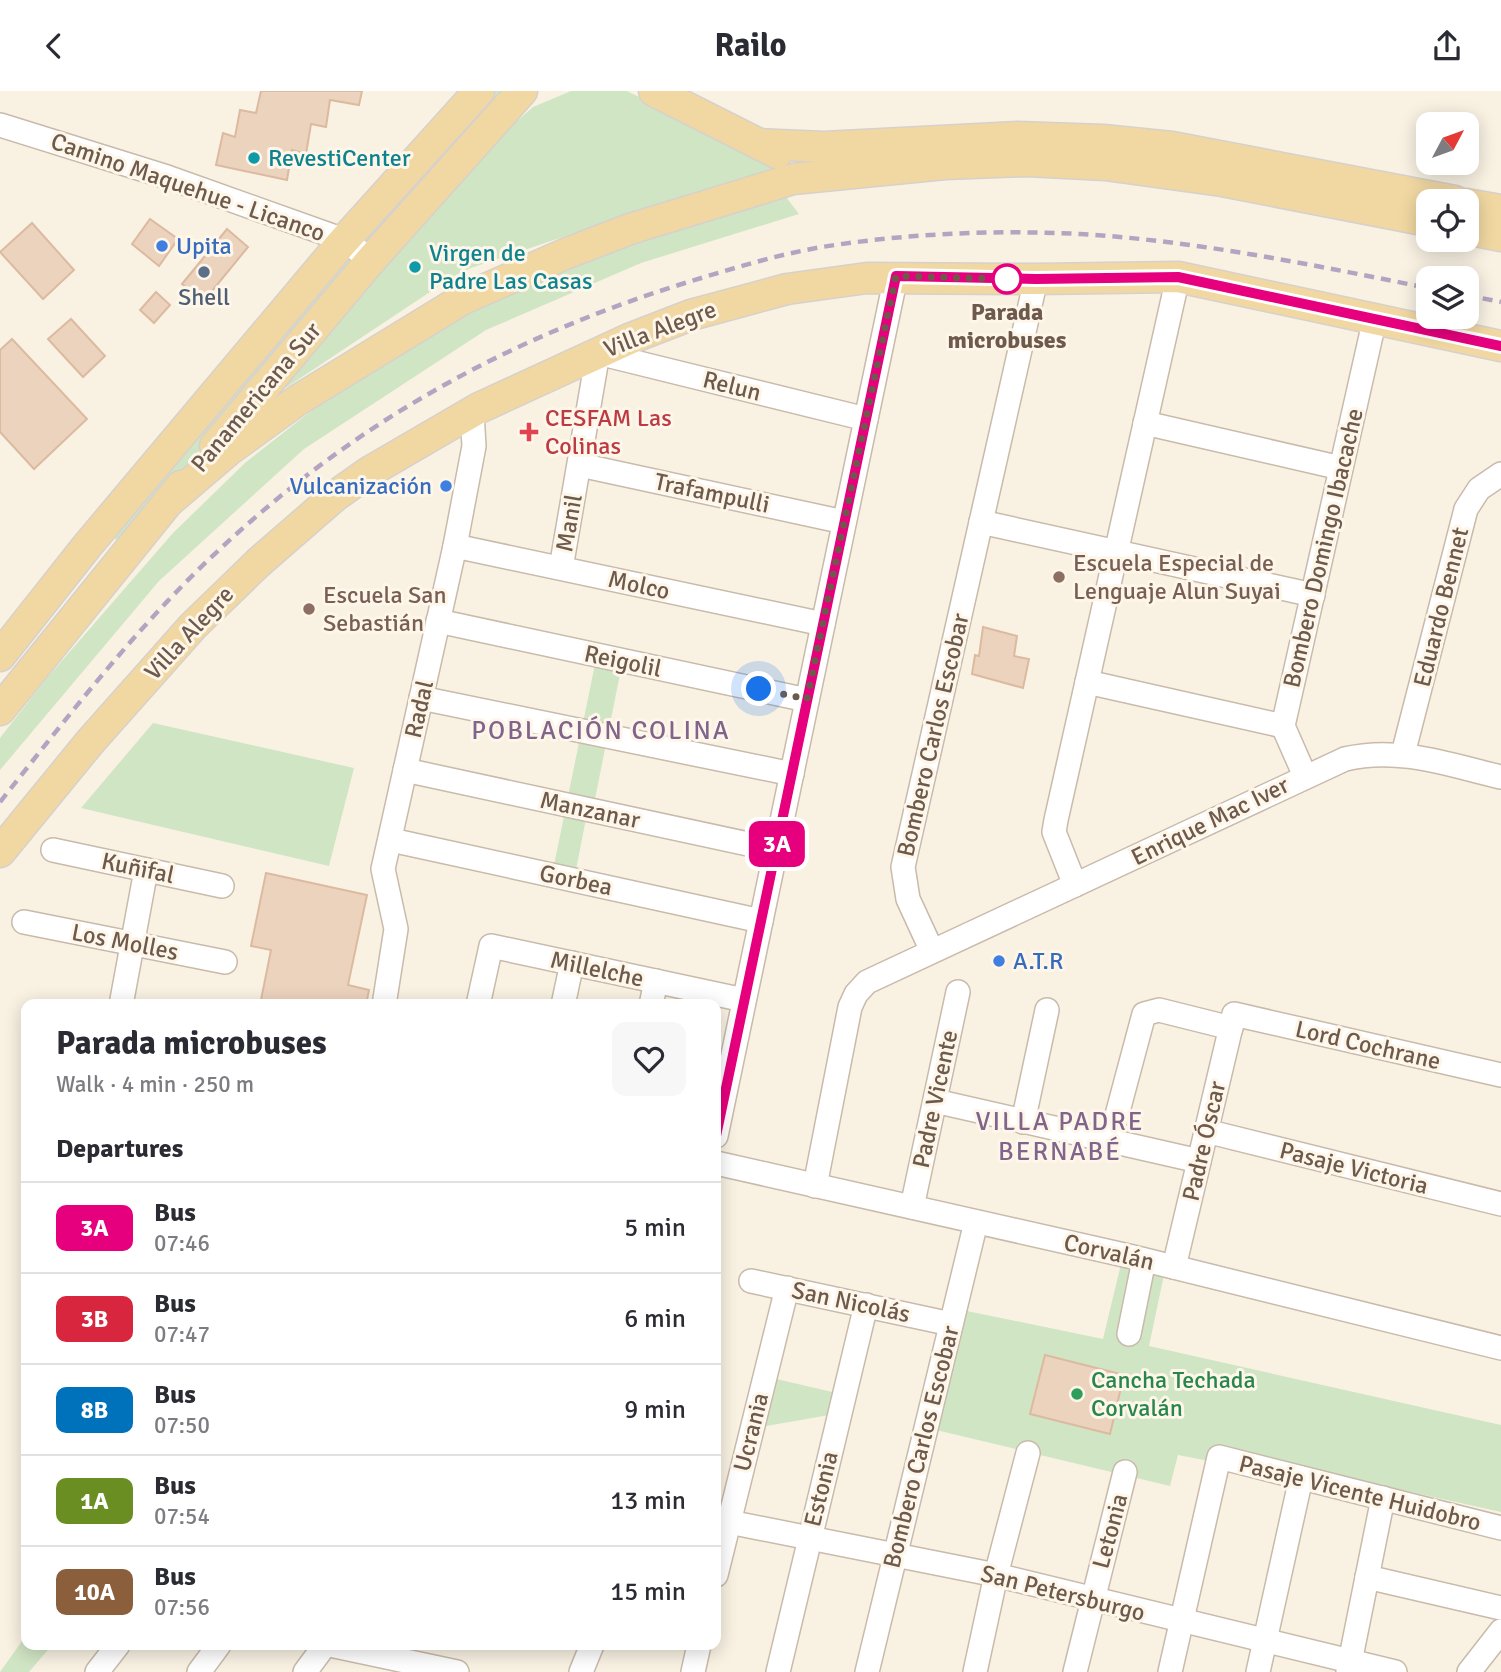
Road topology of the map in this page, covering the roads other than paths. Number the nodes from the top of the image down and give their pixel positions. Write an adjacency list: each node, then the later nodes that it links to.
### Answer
1 (538, 91): 4 (main road, Panamericana Sur)
2 (654, 91): 6 (main road)
3 (469, 97): 14 (main road, Panamericana Sur)
4 (513, 101): 15 (main road, Panamericana Sur)
5 (0, 125): 14 (street, Camino Maquehue - Licanco)
6 (758, 144): 7 (main road); 8 (main road)
7 (844, 172): 11 (main road); 28 (main road)
8 (1416, 194)
9 (1479, 206): 10 (main road)
10 (1501, 210)
11 (1416, 219)
12 (1479, 232): 13 (main road)
13 (1501, 236)
14 (344, 240): 15 (street, Camino Maquehue - Licanco); 31 (main road, Panamericana Sur)
15 (371, 260): 28 (main road, Panamericana Sur)
16 (896, 276): 18 (main road, Villa Alegre); 21 (main road, Villa Alegre); 23 (street)
17 (1178, 277): 18 (main road, Villa Alegre); 19 (main road, Villa Alegre); 24 (street)
18 (1036, 279): 30 (street, Bombero Carlos Escobar)
19 (1375, 318): 20 (main road, Villa Alegre); 26 (street, Bombero Domingo Ibacache)
20 (1501, 346)
21 (598, 353): 22 (main road, Villa Alegre); 23 (street, Relun); 25 (street, Manil)
22 (471, 413): 32 (street, Radal); 53 (main road, Villa Alegre)
23 (866, 419): 29 (street)
24 (1145, 423): 26 (street); 33 (street)
25 (580, 465): 29 (street, Trafampulli); 35 (street, Manil)
26 (1341, 468): 36 (street, Bombero Domingo Ibacache)
27 (1501, 474): 45 (street, Eduardo Bennet)
28 (168, 502): 34 (main road, Panamericana Sur)
29 (844, 522): 38 (street)
30 (981, 522): 33 (street); 60 (street, Bombero Carlos Escobar)
31 (87, 546): 34 (main road); 39 (main road, Panamericana Sur)
32 (455, 546): 35 (street, Molco); 37 (street, Radal)
33 (1116, 552): 36 (street); 40 (street)
34 (113, 568): 43 (main road, Panamericana Sur)
35 (561, 568): 38 (street, Molco)
36 (1312, 595): 44 (street, Bombero Domingo Ibacache)
37 (438, 621): 41 (street, Radal); 42 (street, Reigolil)
38 (823, 624): 42 (street)
39 (0, 656)
40 (1087, 682): 44 (street); 55 (street)
41 (421, 698): 46 (street, Radal); 47 (street)
42 (807, 699): 47 (street)
43 (0, 710)
44 (1283, 726): 48 (street)
45 (1403, 754): 48 (street, Enrique Mac Iver); 49 (street, Enrique Mac Iver)
46 (405, 770): 50 (street, Radal); 52 (street, Manzanar)
47 (792, 774): 52 (street)
48 (1305, 775): 55 (street, Enrique Mac Iver)
49 (1501, 777)
50 (391, 840): 57 (street, Gorbea); 66 (street, Radal)
51 (53, 849): 54 (street, Kuñifal)
52 (776, 850): 57 (street)
53 (0, 852)
54 (146, 870): 56 (street, Kuñifal); 59 (street)
55 (1075, 885): 60 (street, Enrique Mac Iver)
56 (222, 886)
57 (761, 921): 70 (street)
58 (24, 922): 59 (street, Los Molles)
59 (132, 944): 61 (street, Los Molles); 65 (street)
60 (932, 951): 81 (street)
61 (225, 962)
62 (572, 963): 63 (street, Millelche); 67 (street, Millelche); 68 (street)
63 (656, 981): 69 (street); 70 (street, Millelche)
64 (958, 992): 74 (street, Padre Vicente)
65 (122, 999)
66 (385, 999)
67 (479, 999)
68 (565, 999)
69 (652, 999)
70 (744, 1000): 75 (street)
71 (1047, 1010): 76 (street)
72 (1233, 1021): 73 (street, Lord Cochrane); 77 (street, Padre Óscar); 78 (street, Lord Cochrane)
73 (1501, 1075)
74 (935, 1101): 76 (street); 83 (street, Padre Vicente)
75 (721, 1112)
76 (1023, 1122): 78 (street)
77 (1206, 1131): 79 (street, Padre Óscar); 82 (street, Pasaje Victoria)
78 (1110, 1141): 79 (street)
79 (1199, 1161): 86 (street, Padre Óscar)
80 (721, 1164): 81 (street, Corvalán)
81 (815, 1186): 83 (street, Corvalán)
82 (1501, 1204)
83 (912, 1207): 84 (street, Corvalán)
84 (976, 1222): 85 (street, Corvalán); 90 (street, Bombero Carlos Escobar)
85 (1144, 1260): 86 (street, Corvalán); 91 (street)
86 (1174, 1268): 92 (street, Corvalán)
87 (751, 1281): 88 (street, San Nicolás)
88 (787, 1288): 89 (street, San Nicolás); 97 (street, Ucrania)
89 (866, 1305): 90 (street, San Nicolás); 99 (street, Estonia)
90 (951, 1324): 100 (street, Bombero Carlos Escobar)
91 (1129, 1334)
92 (1501, 1347)
93 (1028, 1453): 102 (street)
94 (1125, 1472): 104 (street, Letonia)
95 (1301, 1478): 96 (street, Pasaje Vicente Huidobro); 106 (street, Pasaje Vicente Huidobro); 108 (street)
96 (1383, 1498): 98 (street, Pasaje Vicente Huidobro); 103 (street)
97 (729, 1522): 99 (street, San Petersburgo); 101 (street, Ucrania)
98 (1501, 1528)
99 (809, 1538): 100 (street, San Petersburgo); 123 (street, Estonia)
100 (895, 1553): 102 (street, San Petersburgo); 124 (street, Bombero Carlos Escobar)
101 (721, 1555)
102 (996, 1575): 104 (street, San Petersburgo); 125 (street)
103 (1367, 1577): 105 (street); 116 (street)
104 (1092, 1600): 106 (street, San Petersburgo); 126 (street, Letonia)
105 (1501, 1608)
106 (1181, 1622): 108 (street, San Petersburgo); 127 (street)
107 (1501, 1632): 130 (street)
108 (1265, 1640): 116 (street, San Petersburgo); 128 (street)
109 (114, 1650): 117 (street)
110 (215, 1650): 118 (street)
111 (321, 1650): 119 (street)
112 (347, 1650): 115 (street)
113 (590, 1650): 121 (street)
114 (698, 1650): 122 (street)
115 (400, 1666): 120 (street)
116 (1350, 1666): 129 (street, San Petersburgo)
117 (97, 1672)
118 (199, 1672)
119 (305, 1672)
120 (457, 1672)
121 (581, 1672)
122 (693, 1672)
123 (778, 1672)
124 (867, 1672)
125 (975, 1672)
126 (1075, 1672)
127 (1170, 1672)
128 (1258, 1672)
129 (1395, 1672)
130 (1469, 1672)

